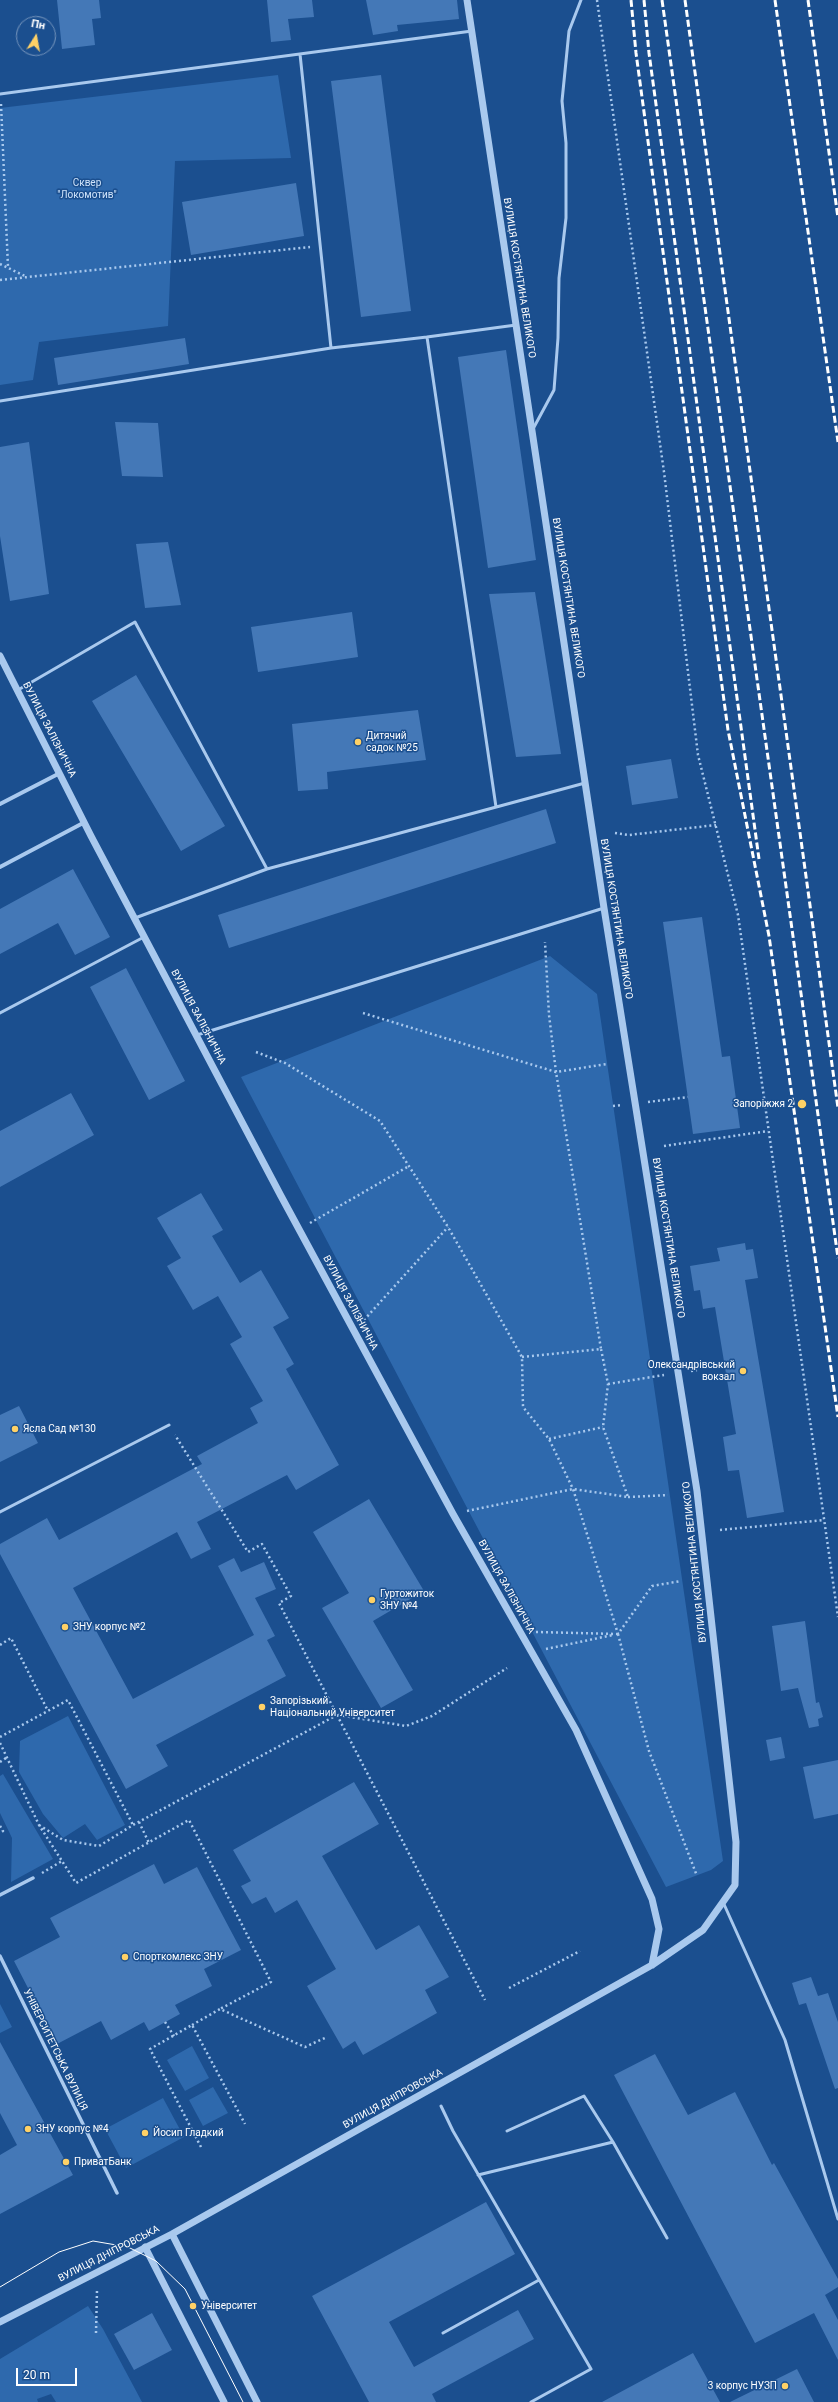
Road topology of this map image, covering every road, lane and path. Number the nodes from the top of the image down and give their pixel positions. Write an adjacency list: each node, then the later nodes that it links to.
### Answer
1 (467, 0): 4 (street, ВУЛИЦЯ КОСТЯНТИНА ВЕЛИКОГО)
2 (581, 0): 16 (lane)
3 (597, 0): 24 (path)
4 (472, 31): 5 (lane); 12 (street, ВУЛИЦЯ КОСТЯНТИНА ВЕЛИКОГО)
5 (300, 54): 6 (lane); 7 (lane)
6 (0, 94): 9 (path)
7 (320, 246): 10 (path); 14 (lane)
8 (0, 264): 9 (path)
9 (8, 267): 10 (path)
10 (28, 277): 11 (path)
11 (0, 280)
12 (516, 325): 13 (lane); 16 (street, ВУЛИЦЯ КОСТЯНТИНА ВЕЛИКОГО)
13 (426, 338): 14 (lane); 22 (lane)
14 (331, 348): 15 (lane)
15 (0, 401)
16 (532, 431): 20 (street, ВУЛИЦЯ КОСТЯНТИНА ВЕЛИКОГО)
17 (0, 656): 18 (street, ВУЛИЦЯ ЗАЛІЗНИЧНА)
18 (18, 690): 19 (street, ВУЛИЦЯ ЗАЛІЗНИЧНА); 27 (lane)
19 (60, 773): 21 (street); 23 (street, ВУЛИЦЯ ЗАЛІЗНИЧНА)
20 (586, 782): 22 (lane); 28 (street, ВУЛИЦЯ КОСТЯНТИНА ВЕЛИКОГО)
21 (0, 804)
22 (496, 807): 27 (lane)
23 (85, 822): 26 (street); 29 (street, ВУЛИЦЯ ЗАЛІЗНИЧНА)
24 (716, 825): 25 (path); 40 (path)
25 (615, 833)
26 (0, 867)
27 (267, 869): 29 (lane)
28 (604, 908): 34 (lane); 78 (street, ВУЛИЦЯ КОСТЯНТИНА ВЕЛИКОГО)
29 (135, 918): 30 (street, ВУЛИЦЯ ЗАЛІЗНИЧНА)
30 (144, 937): 32 (lane); 34 (street, ВУЛИЦЯ ЗАЛІЗНИЧНА)
31 (545, 942): 37 (path)
32 (0, 1013)
33 (363, 1013): 37 (path)
34 (196, 1035): 44 (street, ВУЛИЦЯ ЗАЛІЗНИЧНА)
35 (256, 1052): 42 (path)
36 (607, 1064): 37 (path)
37 (556, 1072): 46 (path)
38 (688, 1097): 39 (path)
39 (658, 1101)
40 (768, 1131): 41 (path); 58 (path)
41 (664, 1146)
42 (409, 1166): 43 (path); 44 (path)
43 (448, 1227): 45 (path); 47 (path)
44 (299, 1229): 45 (street, ВУЛИЦЯ ЗАЛІЗНИЧНА)
45 (354, 1331): 57 (street, ВУЛИЦЯ ЗАЛІЗНИЧНА)
46 (600, 1349): 47 (path); 49 (path)
47 (522, 1357): 52 (path)
48 (652, 1377): 49 (path)
49 (608, 1384): 51 (path)
50 (169, 1425): 56 (lane); 68 (path)
51 (603, 1427): 52 (path); 55 (path)
52 (549, 1439): 53 (path)
53 (573, 1489): 55 (path); 57 (path); 63 (path)
54 (668, 1494): 55 (path)
55 (628, 1497)
56 (0, 1512)
57 (454, 1514): 62 (street, ВУЛИЦЯ ЗАЛІЗНИЧНА)
58 (824, 1520): 59 (path); 61 (path)
59 (720, 1530)
60 (681, 1581): 63 (path)
61 (838, 1617)
62 (520, 1631): 63 (path); 65 (street, ВУЛИЦЯ ЗАЛІЗНИЧНА)
63 (618, 1634): 65 (path); 81 (path)
64 (0, 1645): 67 (path)
65 (532, 1652): 87 (street, ВУЛИЦЯ ЗАЛІЗНИЧНА)
66 (507, 1668): 68 (path)
67 (48, 1711): 69 (path); 74 (path)
68 (337, 1715): 73 (path); 89 (path)
69 (0, 1737)
70 (0, 1743): 71 (path)
71 (6, 1758): 72 (path); 76 (path)
72 (0, 1762)
73 (139, 1822): 74 (path); 79 (path)
74 (134, 1825): 76 (path)
75 (0, 1826): 77 (path)
76 (39, 1826): 80 (path)
77 (0, 1833)
78 (736, 1842): 84 (street, ВУЛИЦЯ ДНІПРОВСЬКА)
79 (149, 1843): 80 (path); 90 (path)
80 (62, 1861): 82 (path)
81 (697, 1876)
82 (33, 1878): 83 (street)
83 (0, 1895)
84 (723, 1902): 87 (street, ВУЛИЦЯ ДНІПРОВСЬКА); 102 (lane)
85 (580, 1952): 88 (path)
86 (0, 1956): 101 (street, УНІВЕРСИТЕТСЬКА ВУЛИЦЯ)
87 (652, 1965): 103 (street, ВУЛИЦЯ ДНІПРОВСЬКА)
88 (508, 1988)
89 (485, 2000)
90 (220, 2009): 92 (path); 94 (path)
91 (165, 2022): 93 (path)
92 (192, 2025): 93 (path); 96 (path)
93 (174, 2036): 99 (path)
94 (327, 2037)
95 (442, 2106): 100 (lane)
96 (245, 2124)
97 (507, 2131): 98 (lane)
98 (612, 2142): 100 (lane); 104 (lane)
99 (201, 2147)
100 (478, 2175): 106 (lane)
101 (117, 2193)
102 (838, 2219)
103 (172, 2234): 105 (street, ВУЛИЦЯ ДНІПРОВСЬКА); 112 (street)
104 (667, 2238)
105 (145, 2247): 108 (street, ВУЛИЦЯ ДНІПРОВСЬКА); 111 (street)
106 (539, 2280): 110 (lane); 113 (lane)
107 (98, 2290): 109 (path)
108 (0, 2322)
109 (96, 2333)
110 (443, 2333)
111 (224, 2402)
112 (257, 2402)
113 (531, 2402)

